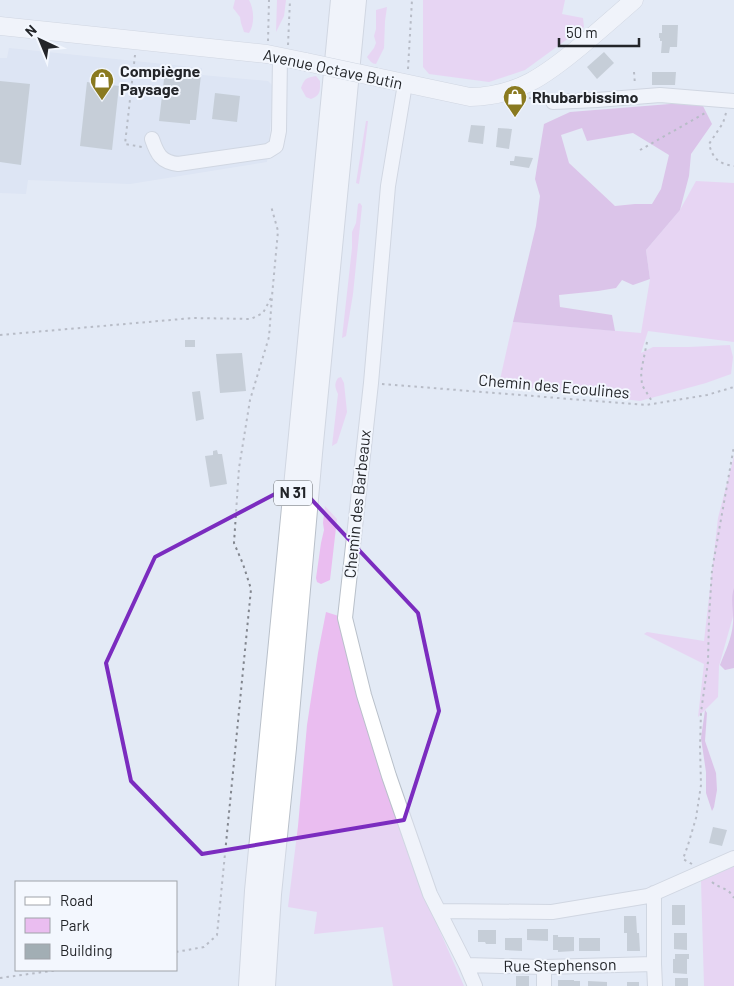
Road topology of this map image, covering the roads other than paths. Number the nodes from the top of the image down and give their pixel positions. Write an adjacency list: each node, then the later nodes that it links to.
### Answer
1 (341, 0): 16 (highway, N 31)
2 (356, 0): 17 (highway, N 31)
3 (634, 0): 6 (main road, Avenue Octave Butin)
4 (0, 26): 5 (main road, Avenue Octave Butin)
5 (278, 56): 6 (main road, Avenue Octave Butin, bridge); 9 (street)
6 (405, 84): 12 (street, Chemin des Barbeaux)
7 (730, 101): 8 (street)
8 (553, 102)
9 (153, 144)
10 (734, 858): 11 (street)
11 (654, 893): 12 (street); 13 (street)
12 (439, 911): 14 (street, Chemin des Barbeaux)
13 (654, 964): 15 (street, Rue Stephenson); 20 (street)
14 (466, 965): 15 (street, Rue Stephenson); 18 (street, Chemin des Barbeaux)
15 (544, 967): 19 (street)
16 (249, 986)
17 (265, 986)
18 (475, 986)
19 (544, 986)
20 (655, 986)

